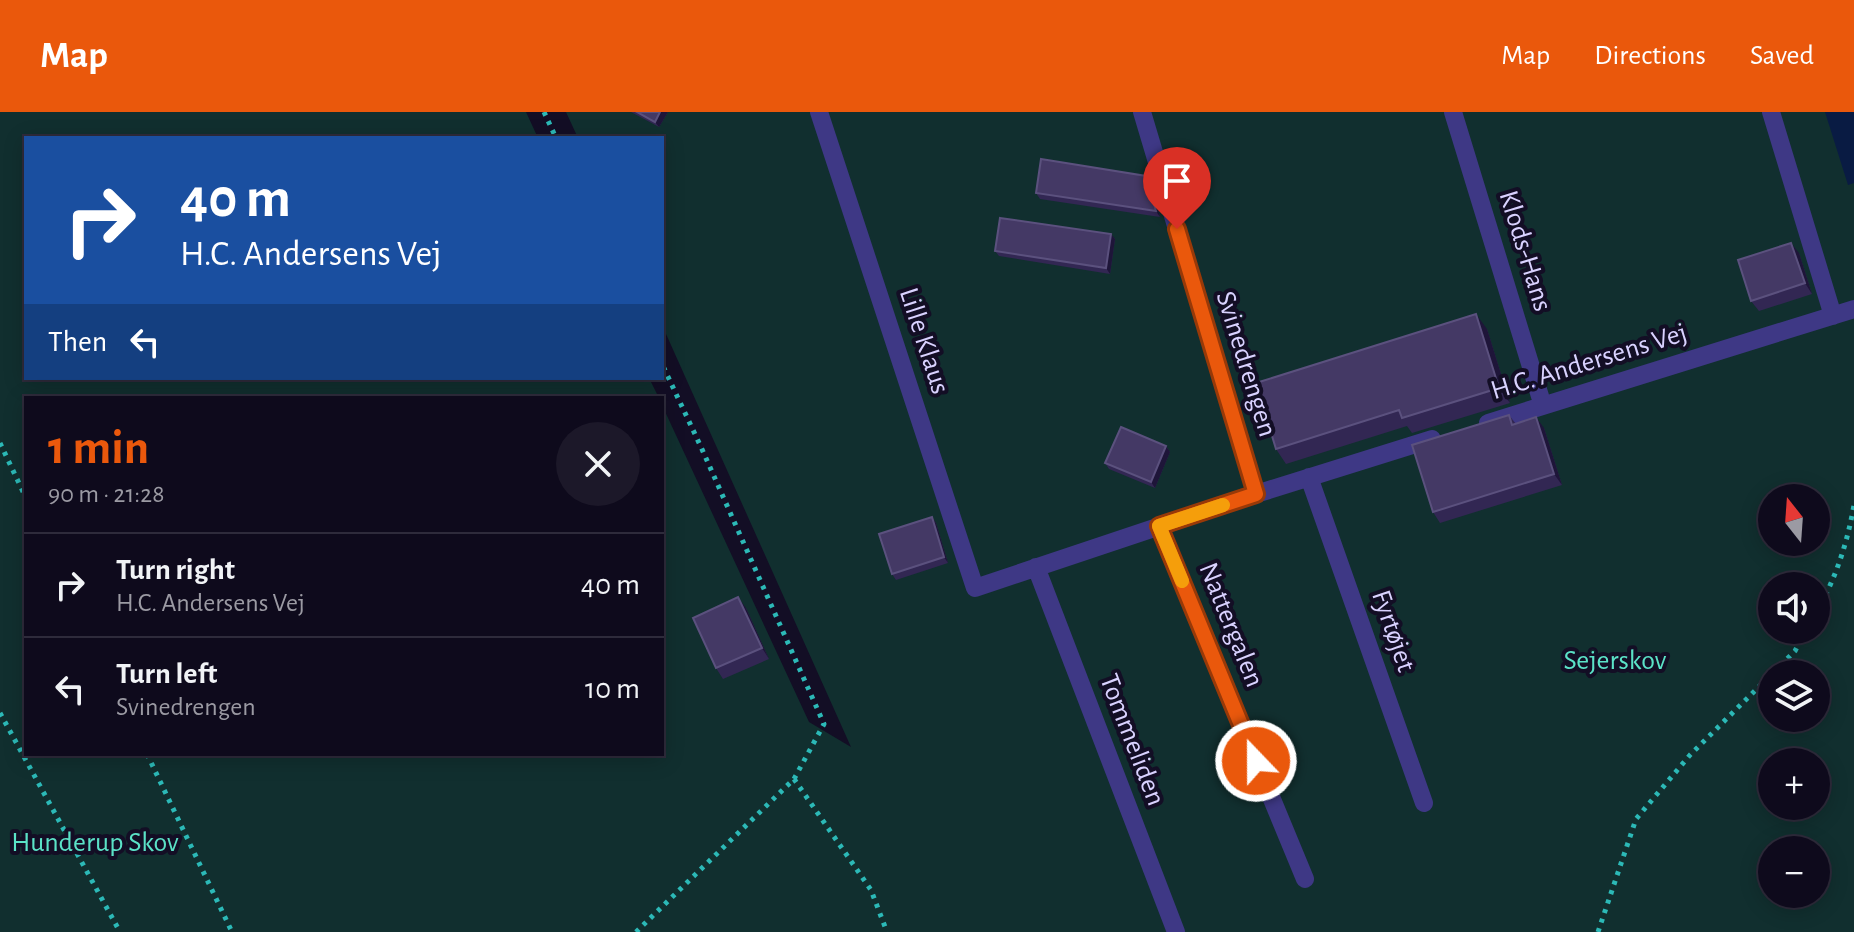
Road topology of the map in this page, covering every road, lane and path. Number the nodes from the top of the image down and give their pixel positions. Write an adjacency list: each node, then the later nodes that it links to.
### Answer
1 (544, 112): 6 (path)
2 (819, 112): 19 (lane, Lille Klaus)
3 (1142, 112): 14 (lane, Svinedrengen)
4 (1453, 112): 10 (lane, Klods-Hans)
5 (1771, 112): 8 (lane)
6 (555, 136)
7 (1854, 309): 8 (lane, H.C. Andersens Vej)
8 (1833, 316): 10 (lane, H.C. Andersens Vej)
9 (664, 368): 23 (path)
10 (1543, 406): 12 (lane, H.C. Andersens Vej)
11 (0, 443): 13 (path)
12 (1309, 477): 14 (lane, H.C. Andersens Vej); 24 (lane, Fyrtøjet)
13 (24, 494)
14 (1256, 494): 16 (lane, H.C. Andersens Vej)
15 (1854, 505): 18 (path)
16 (1159, 526): 17 (lane, H.C. Andersens Vej); 25 (lane, Nattergalen)
17 (1036, 567): 19 (lane, H.C. Andersens Vej); 30 (lane, Tommeliden)
18 (1830, 585)
19 (975, 588)
20 (1799, 644): 31 (path)
21 (0, 713): 26 (path)
22 (148, 756): 27 (path)
23 (794, 779): 28 (path); 29 (path)
24 (1424, 803)
25 (1305, 879)
26 (120, 932)
27 (232, 932)
28 (636, 932)
29 (887, 932)
30 (1176, 932)
31 (1598, 932)

